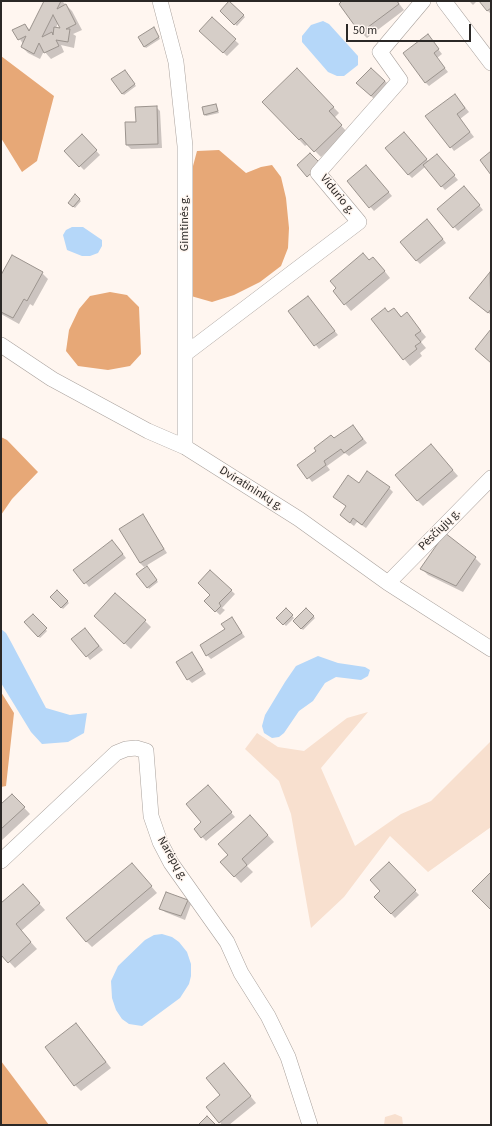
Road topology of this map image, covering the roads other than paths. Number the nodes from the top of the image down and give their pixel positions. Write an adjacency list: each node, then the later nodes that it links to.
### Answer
1 (160, 1): 6 (street, Gimtinės g.)
2 (424, 1): 6 (street, Vidurio g.)
3 (444, 1): 4 (street)
4 (491, 63)
5 (1, 346): 7 (street, Dviratininkų g.)
6 (185, 354): 7 (street, Gimtinės g.)
7 (185, 447): 9 (street, Dviratininkų g.)
8 (491, 478): 9 (street, Pėsčiųjų g.)
9 (388, 583): 10 (street, Dviratininkų g.)
10 (491, 649)
11 (1, 861): 12 (street, Narėpų g.)
12 (310, 1125)

